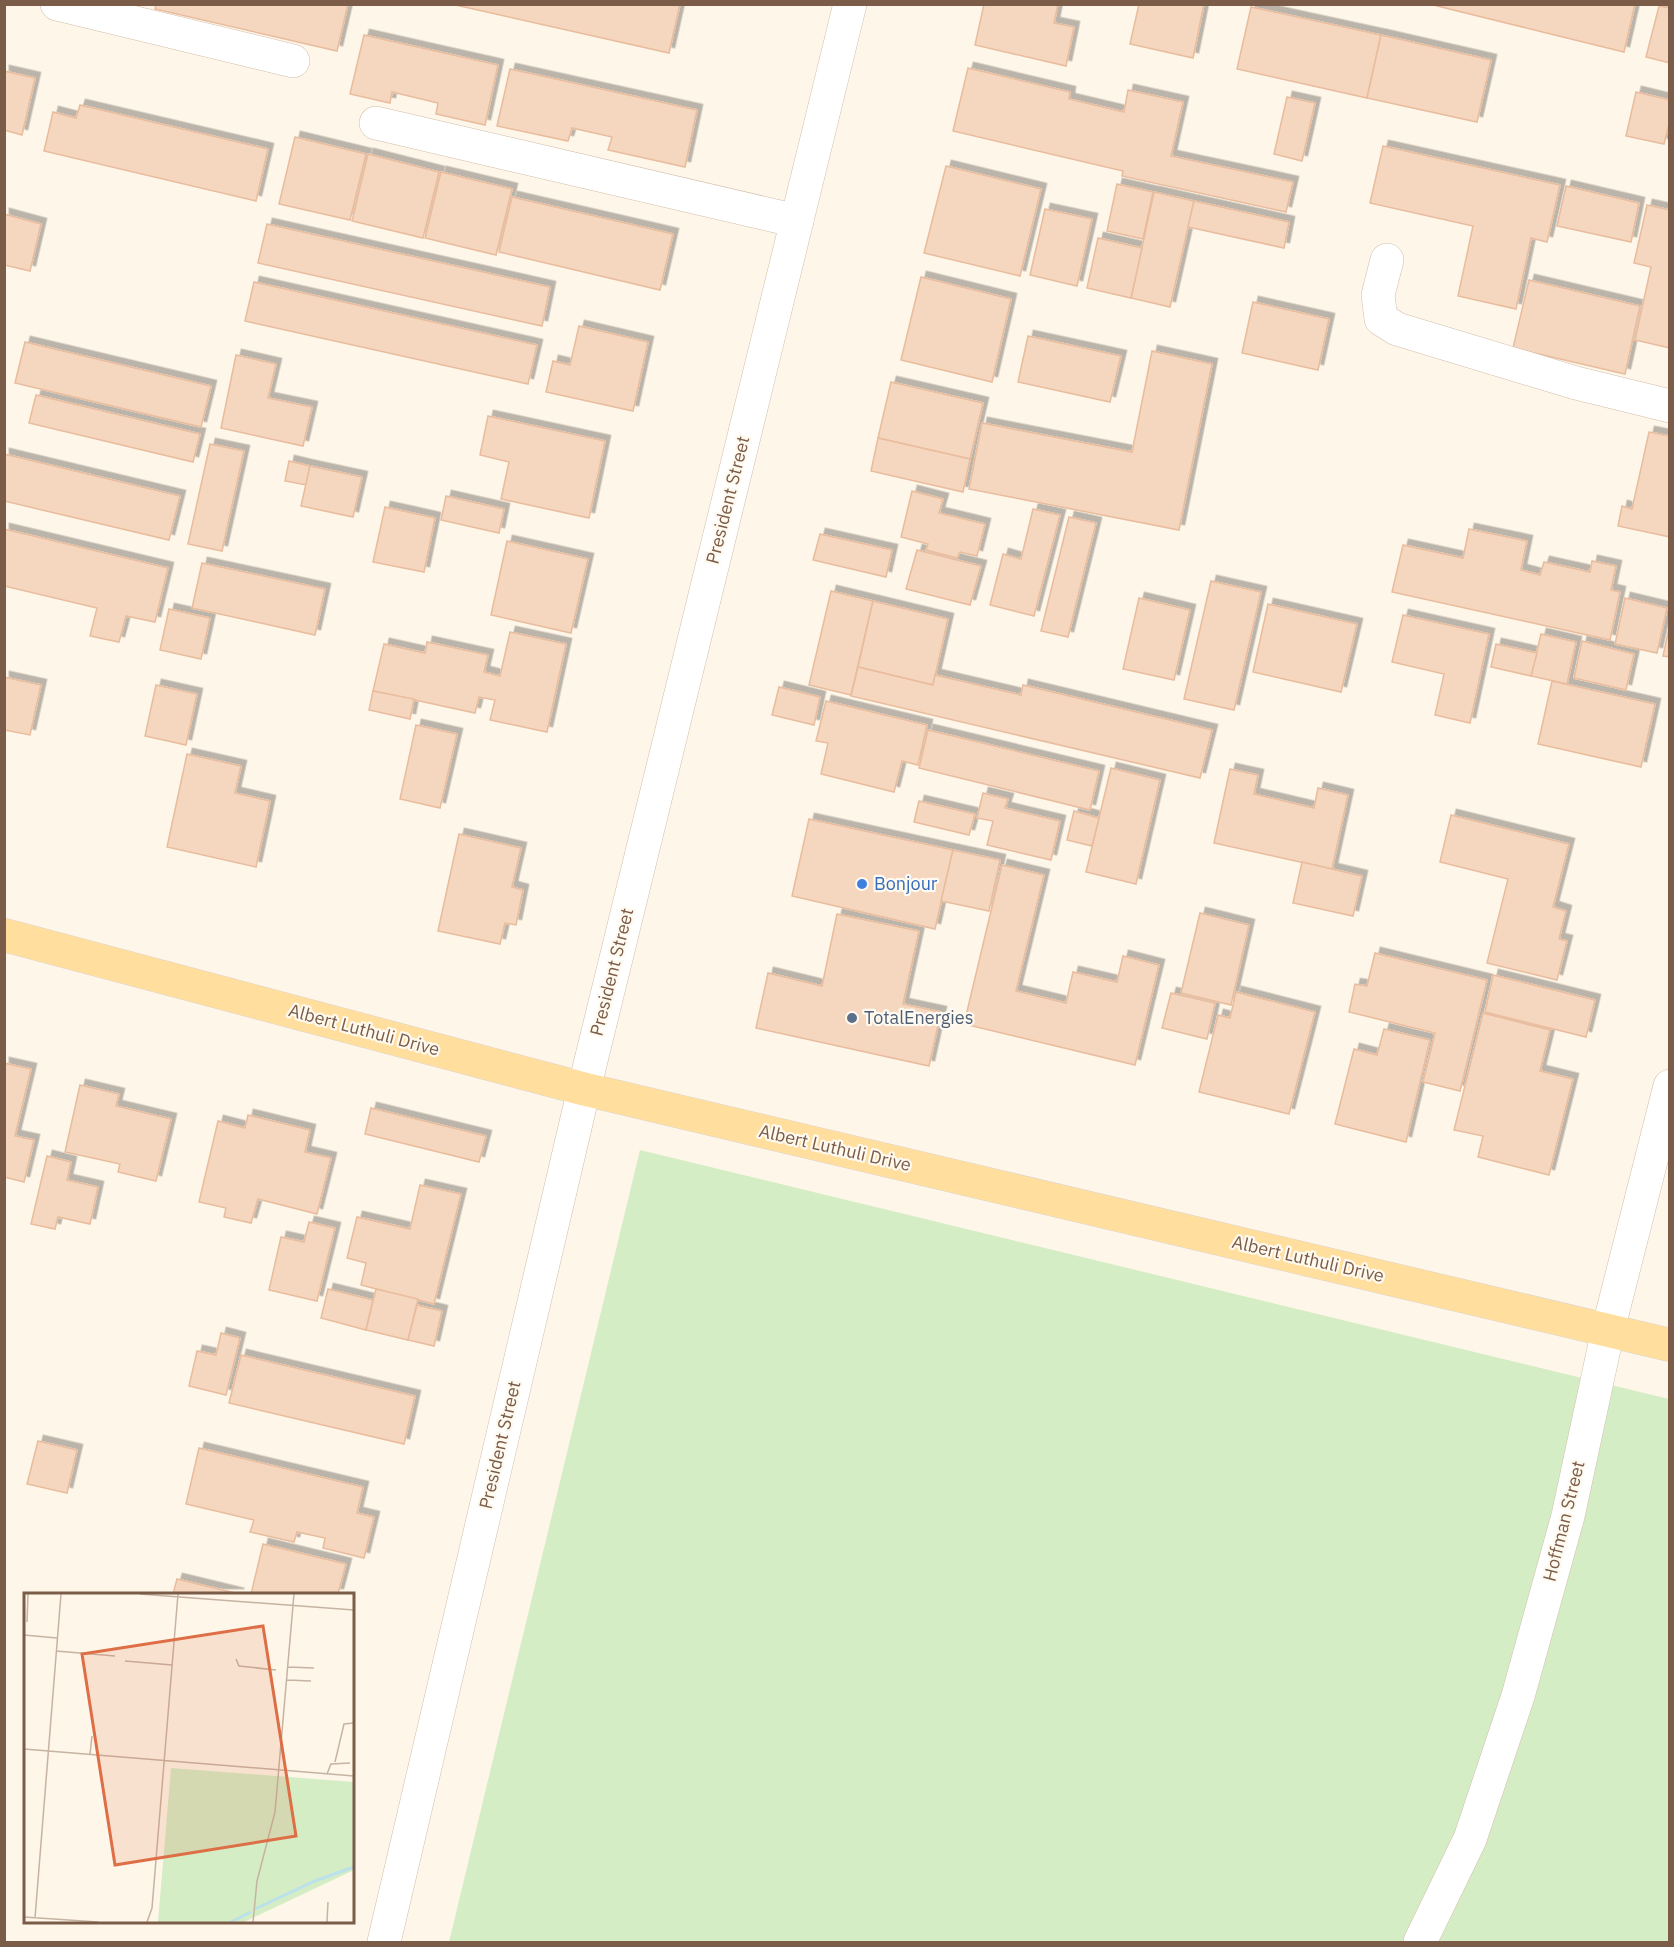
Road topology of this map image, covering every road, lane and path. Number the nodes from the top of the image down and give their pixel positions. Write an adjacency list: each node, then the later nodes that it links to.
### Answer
1 (57, 4): 3 (street)
2 (850, 4): 5 (street, President Street)
3 (293, 61)
4 (376, 123): 5 (street)
5 (797, 221): 10 (street, President Street)
6 (1387, 260): 7 (street)
7 (1670, 406)
8 (4, 935): 10 (main road, Albert Luthuli Drive)
9 (1670, 1086): 11 (street, Hoffman Street)
10 (584, 1089): 11 (main road, Albert Luthuli Drive); 13 (street, President Street)
11 (1608, 1330): 12 (main road, Albert Luthuli Drive); 14 (street, Hoffman Street)
12 (1670, 1345)
13 (384, 1942)
14 (1420, 1942)

